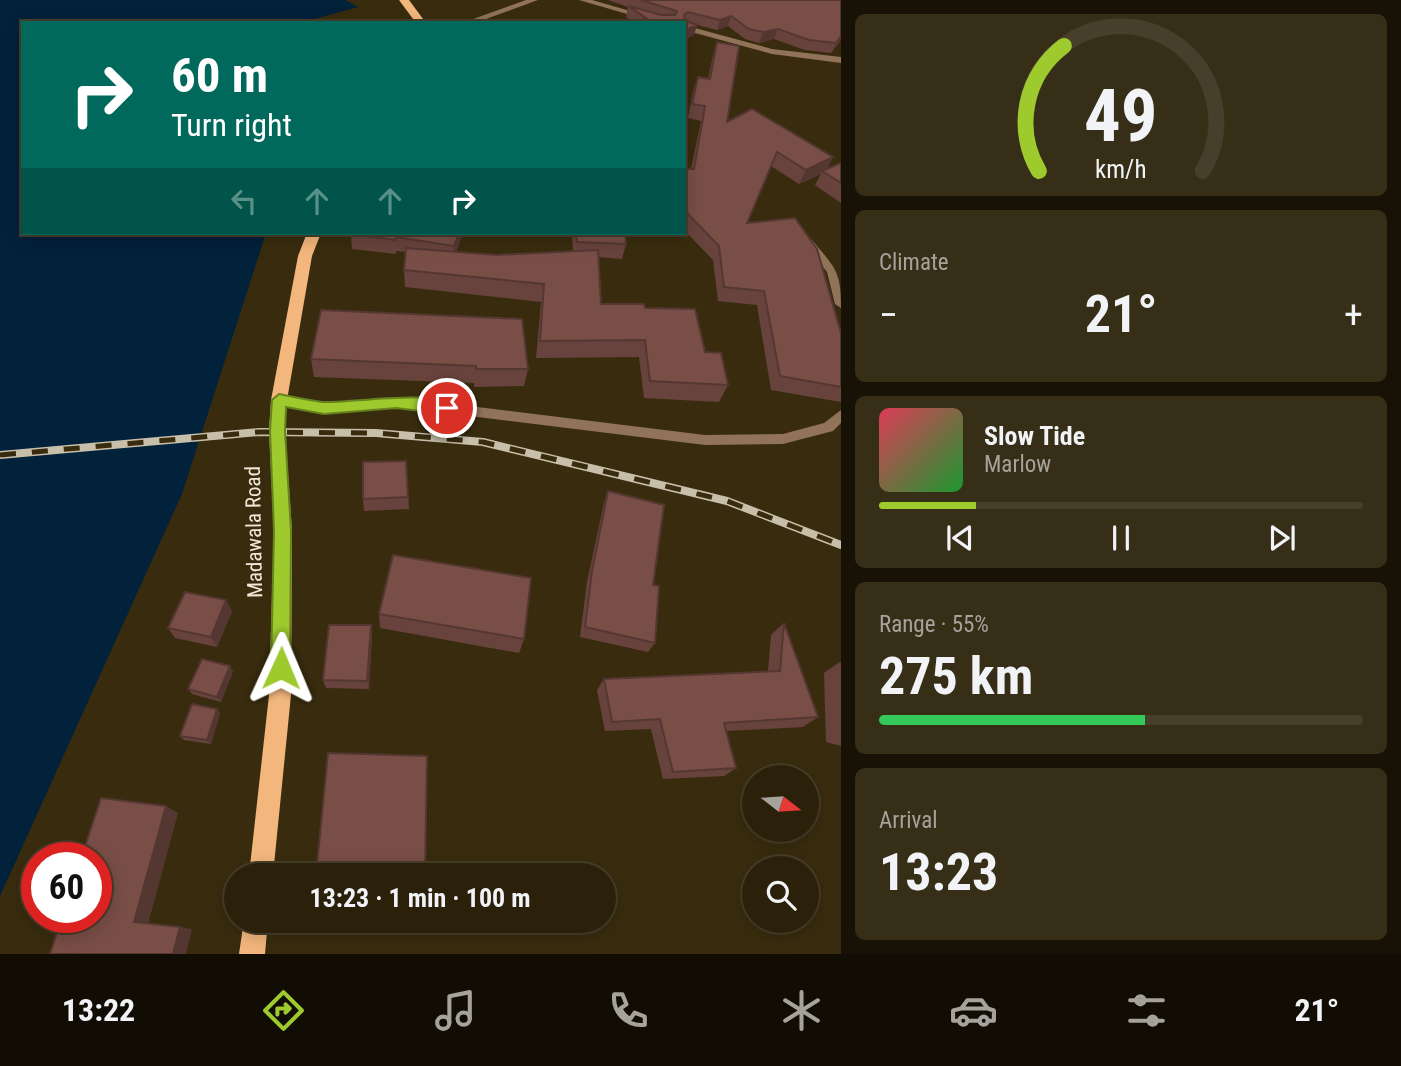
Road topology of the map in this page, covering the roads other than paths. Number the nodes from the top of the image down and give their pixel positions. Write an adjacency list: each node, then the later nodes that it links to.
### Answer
1 (404, 0): 4 (main road)
2 (534, 0): 5 (street)
3 (583, 0): 6 (street)
4 (420, 21)
5 (472, 21)
6 (661, 21)
7 (686, 28): 8 (street)
8 (841, 60)
9 (801, 233): 11 (street)
10 (313, 235): 12 (main road, Madawala Road)
11 (841, 304)
12 (279, 400): 13 (street); 14 (main road, Madawala Road)
13 (841, 415)
14 (262, 863)
15 (254, 933): 16 (main road)
16 (252, 954)

